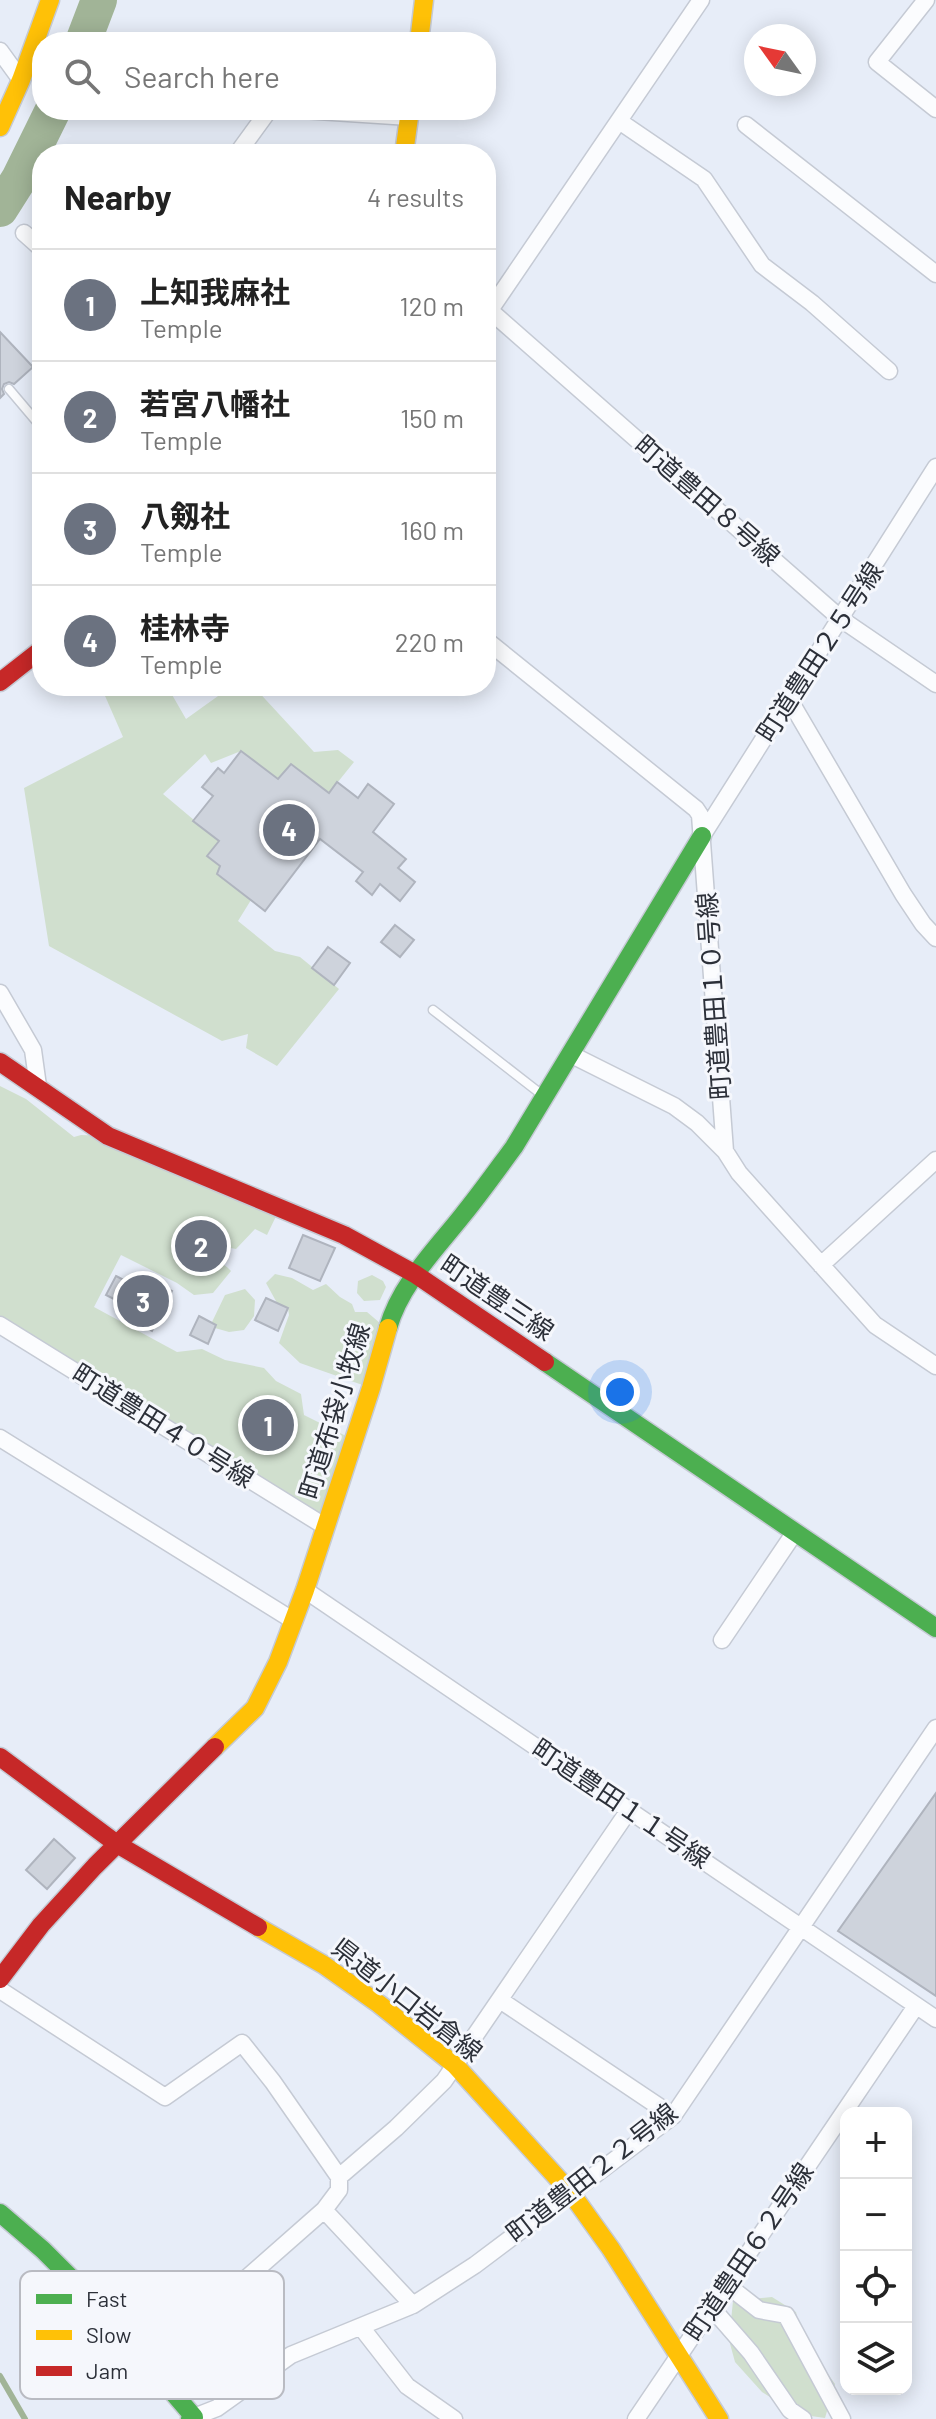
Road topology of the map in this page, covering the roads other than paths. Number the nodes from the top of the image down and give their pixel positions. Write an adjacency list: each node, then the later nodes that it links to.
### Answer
1 (50, 0): 5 (street)
2 (424, 0): 6 (street)
3 (701, 0): 13 (street)
4 (926, 0): 10 (street)
5 (38, 32)
6 (420, 32)
7 (32, 50): 9 (street)
8 (0, 51): 9 (street)
9 (21, 80): 15 (street)
10 (936, 109)
11 (262, 120): 16 (street)
12 (409, 120): 17 (street)
13 (619, 121): 21 (street); 23 (street)
14 (746, 125): 20 (street)
15 (0, 127)
16 (244, 144)
17 (406, 144)
18 (24, 233): 19 (street)
19 (32, 240)
20 (936, 274)
21 (496, 297)
22 (496, 315): 27 (street, 町道豊田８号線)
23 (889, 371)
24 (9, 389): 25 (lane)
25 (32, 416)
26 (936, 467): 27 (street, 町道豊田２５号線)
27 (841, 619): 31 (street, 町道豊田８号線); 32 (street, 町道豊田２５号線)
28 (496, 648): 33 (street, 町道豊田１０号線)
29 (32, 657): 30 (street)
30 (0, 682)
31 (936, 684)
32 (789, 699): 33 (street, 町道豊田２５号線); 34 (street)
33 (702, 836): 37 (street, 町道布袋小牧線); 41 (street, 町道豊田１０号線)
34 (936, 938)
35 (0, 993): 39 (street)
36 (433, 1010): 40 (lane)
37 (570, 1054): 40 (street, 町道布袋小牧線); 41 (street)
38 (0, 1062): 39 (street, 町道豊三線)
39 (38, 1086): 44 (street, 町道豊三線)
40 (545, 1097): 44 (street, 町道布袋小牧線)
41 (725, 1151): 43 (street)
42 (936, 1160): 43 (street)
43 (821, 1265): 46 (street)
44 (415, 1274): 48 (street, 町道布袋小牧線); 49 (street, 町道豊三線)
45 (0, 1325): 48 (street, 町道豊田４０号線)
46 (936, 1366)
47 (0, 1438): 51 (street)
48 (326, 1527): 50 (street, 町道布袋小牧線)
49 (795, 1532): 52 (street, 町道豊三線); 53 (street)
50 (305, 1590): 51 (street, 町道布袋小牧線); 56 (street, 町道豊田１１号線)
51 (294, 1621): 57 (street, 町道布袋小牧線)
52 (936, 1628)
53 (722, 1640)
54 (936, 1728): 58 (street, 町道豊田２２号線)
55 (0, 1757): 57 (street, 県道小口岩倉線)
56 (629, 1810): 58 (street, 町道豊田１１号線); 61 (street)
57 (117, 1844): 59 (street, 町道布袋小牧線); 64 (street, 県道小口岩倉線)
58 (800, 1927): 62 (street, 町道豊田１１号線); 65 (street, 町道豊田２２号線)
59 (3, 1968)
60 (0, 1990): 66 (street)
61 (500, 2000): 64 (street); 65 (street)
62 (916, 2006): 63 (street, 町道豊田１１号線); 72 (street, 町道豊田６２号線)
63 (936, 2019)
64 (455, 2065): 66 (street); 67 (street, 県道小口岩倉線)
65 (673, 2116): 67 (street, 町道豊田２２号線)
66 (339, 2177): 68 (street)
67 (571, 2193): 73 (street, 町道豊田２２号線); 76 (street, 県道小口岩倉線)
68 (324, 2210): 71 (street); 73 (street)
69 (0, 2213): 70 (street)
70 (64, 2271)
71 (255, 2271)
72 (727, 2285): 74 (street, 町道豊田６２号線); 85 (street)
73 (413, 2305): 75 (street, 町道豊田２２号線)
74 (711, 2307): 76 (street, 町道豊田６２号線); 84 (street)
75 (361, 2327): 77 (street, 町道豊田２２号線); 81 (street)
76 (679, 2354): 82 (street, 町道豊田６２号線); 83 (street, 県道小口岩倉線)
77 (284, 2360)
78 (178, 2399): 80 (street)
79 (230, 2399): 80 (street, 町道豊田２２号線)
80 (193, 2418)
81 (454, 2419)
82 (636, 2419)
83 (719, 2419)
84 (803, 2419)
85 (842, 2419)

